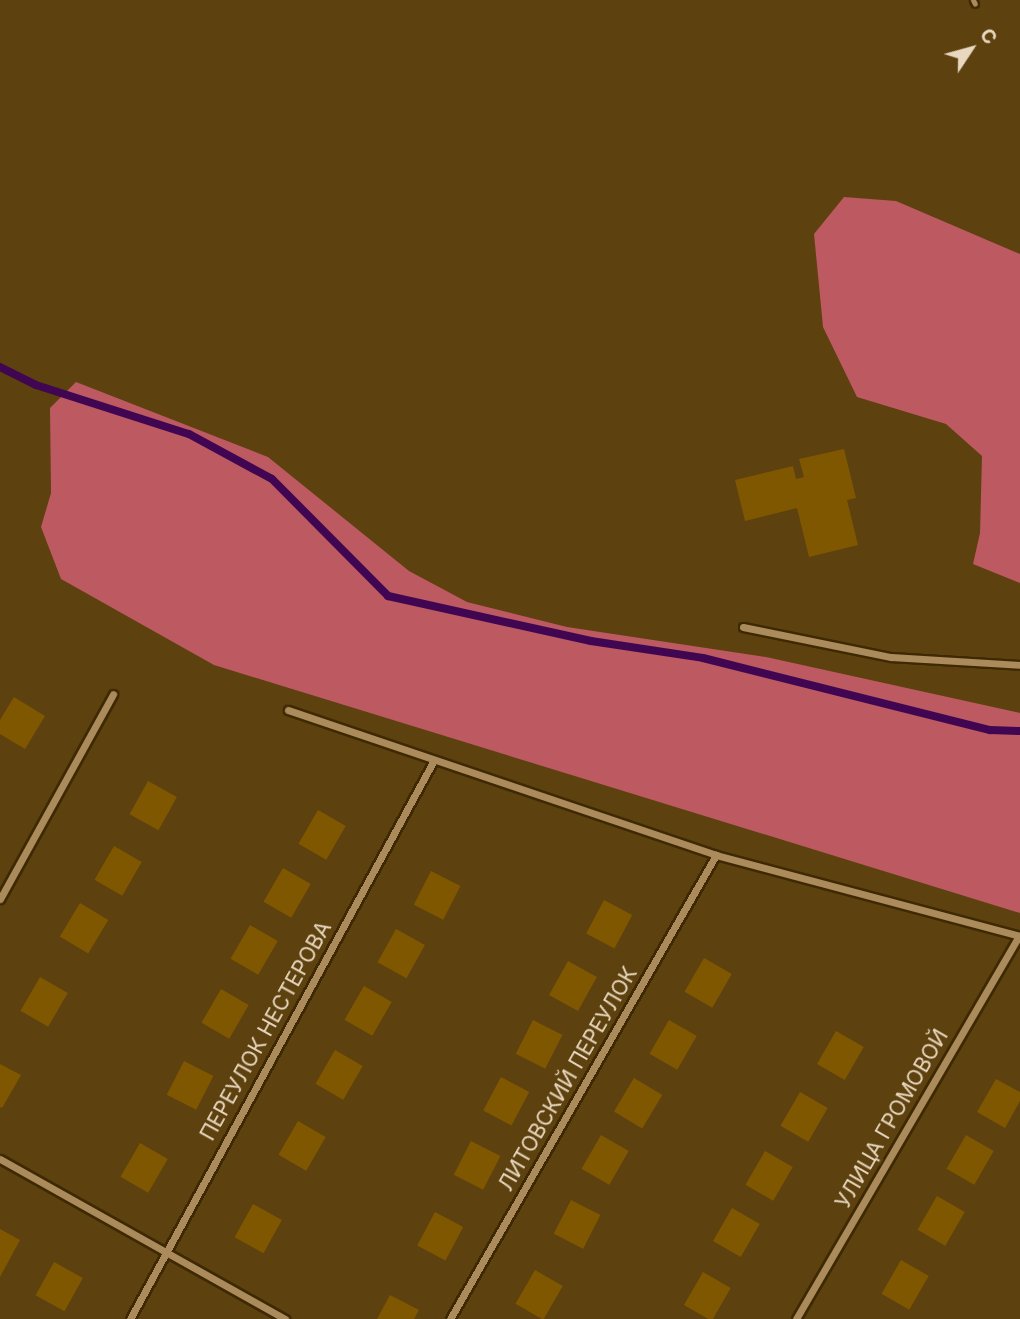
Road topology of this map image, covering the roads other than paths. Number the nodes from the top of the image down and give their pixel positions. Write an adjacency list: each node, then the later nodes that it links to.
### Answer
1 (743, 627): 2 (street)
2 (1020, 665)
3 (113, 694): 7 (street)
4 (289, 710): 5 (street)
5 (434, 760): 6 (street); 10 (street, ПЕРЕУЛОК НЕСТЕРОВА)
6 (716, 855): 8 (street); 13 (street, ЛИТОВСКИЙ ПЕРЕУЛОК)
7 (0, 899)
8 (1020, 936): 14 (street, УЛИЦА ГРОМОВОЙ)
9 (0, 1159): 10 (street)
10 (165, 1252): 11 (street, ПЕРЕУЛОК НЕСТЕРОВА); 12 (street)
11 (130, 1319)
12 (285, 1319)
13 (450, 1319)
14 (796, 1319)

